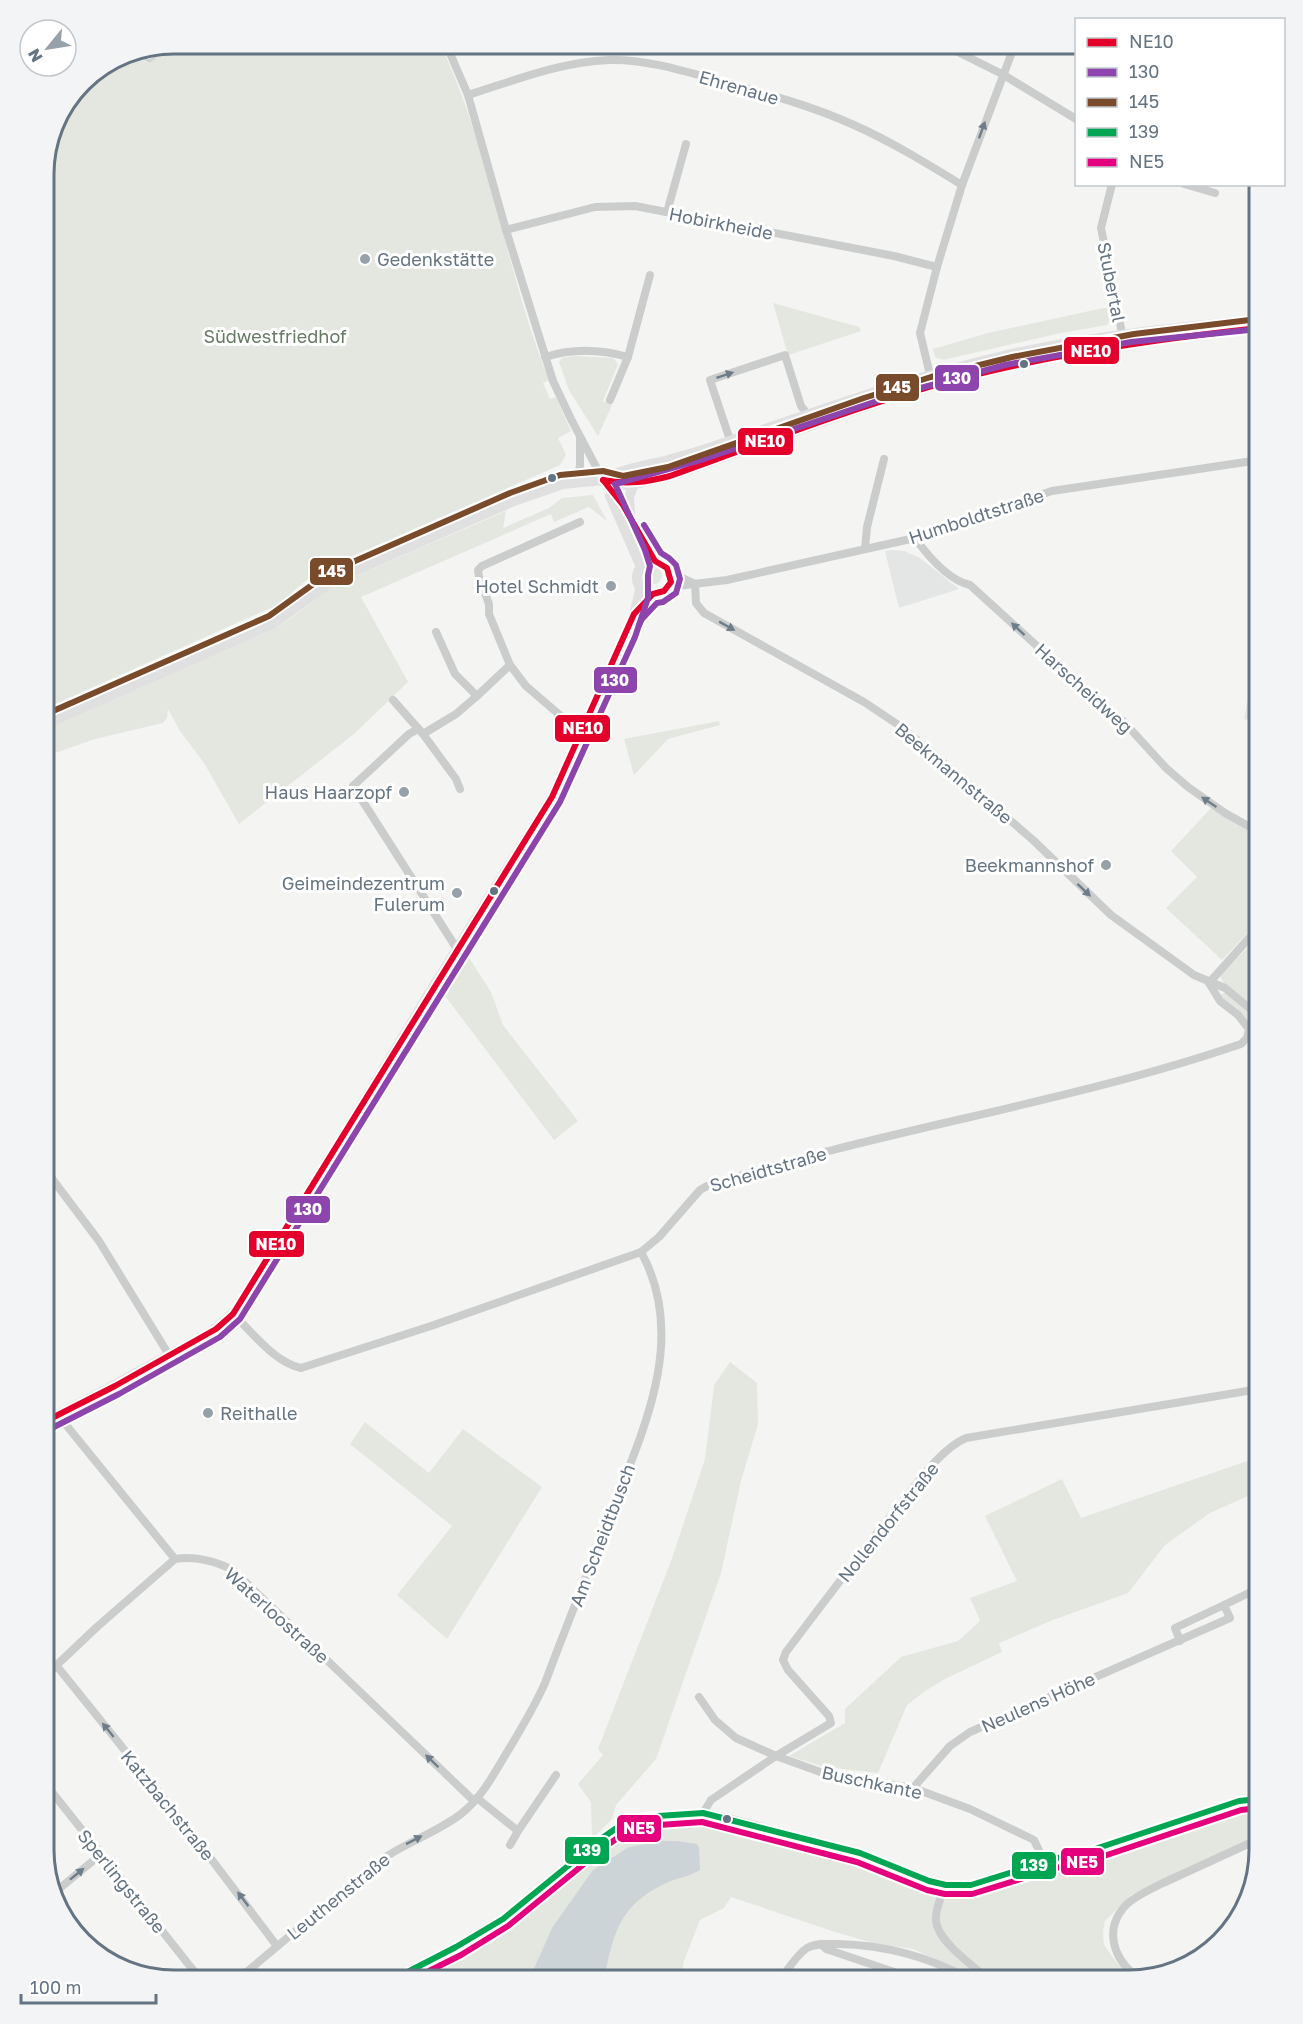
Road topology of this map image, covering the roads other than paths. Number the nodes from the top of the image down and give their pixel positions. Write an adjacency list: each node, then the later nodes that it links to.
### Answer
1 (450, 54): 5 (street)
2 (962, 54): 4 (street)
3 (1011, 54): 4 (street)
4 (1002, 74): 6 (street); 8 (street, one-way to 4)
5 (468, 95): 8 (street, Ehrenaue); 13 (street)
6 (1075, 117)
7 (686, 144): 12 (street)
8 (962, 184): 14 (street)
9 (1112, 186): 18 (street, Stubertal)
10 (1191, 186): 11 (street)
11 (1215, 193)
12 (667, 212): 13 (street, Hobirkheide); 14 (street, Hobirkheide)
13 (506, 230): 19 (street)
14 (937, 267): 21 (street)
15 (650, 275): 20 (street)
16 (1249, 321): 18 (main road)
17 (1249, 329): 18 (main road)
18 (1124, 339): 21 (main road)
19 (545, 357): 20 (street); 25 (street)
20 (628, 357): 22 (street)
21 (932, 381): 23 (main road); 24 (main road)
22 (610, 400)
23 (806, 414): 24 (street); 26 (main road); 26 (street, one-way to 23)
24 (817, 424): 27 (main road)
25 (580, 433): 30 (street); 31 (street)
26 (730, 440): 27 (street); 30 (main road)
27 (726, 457): 32 (main road)
28 (884, 459): 36 (street)
29 (1249, 462): 35 (street, Humboldtstraße)
30 (603, 480): 31 (main road); 32 (main road); 33 (main road); 38 (main road)
31 (576, 482): 48 (main road)
32 (634, 484): 33 (main road)
33 (630, 518): 37 (main road)
34 (580, 522): 45 (street)
35 (915, 538): 36 (street, Humboldtstraße); 52 (street, Harscheidweg, one-way to 35)
36 (865, 549): 40 (street, Humboldtstraße)
37 (655, 561): 38 (main road); 39 (main road)
38 (642, 567): 41 (main road, Humboldtstraße)
39 (670, 582): 40 (street, Humboldtstraße); 42 (main road, Humboldtstraße)
40 (695, 584): 55 (street, Beekmannstraße, one-way to 55)
41 (641, 587): 42 (main road); 43 (main road, Humboldtstraße)
42 (653, 594): 43 (main road, Humboldtstraße)
43 (634, 614): 49 (main road, Humboldtstraße)
44 (436, 632): 46 (street)
45 (510, 665): 46 (street); 49 (street)
46 (477, 696): 50 (street)
47 (393, 700): 50 (street)
48 (54, 721)
49 (583, 730): 54 (main road, Humboldtstraße)
50 (421, 732): 51 (street); 54 (street)
51 (460, 789)
52 (1249, 826)
53 (1249, 939): 55 (street)
54 (457, 949): 59 (main road, Humboldtstraße)
55 (1209, 983): 56 (street, Beekmannstraße); 58 (street, Scheidtstraße)
56 (1249, 1007)
57 (54, 1181): 60 (street)
58 (641, 1252): 59 (street, Scheidtstraße); 74 (street, Am Scheidtbusch)
59 (233, 1314): 60 (main road, Humboldtstraße)
60 (169, 1355): 62 (main road, Humboldtstraße)
61 (1249, 1391): 70 (street, Nollendorfstraße)
62 (58, 1415): 63 (main road, Humboldtstraße); 64 (street)
63 (54, 1417)
64 (175, 1559): 68 (street); 74 (street, Waterloostraße, one-way to 64)
65 (1249, 1593): 66 (street)
66 (1224, 1605): 67 (street); 67 (street, Neulens Höhe)
67 (1180, 1641): 72 (street, Neulens Höhe)
68 (56, 1665): 86 (street, Katzbachstraße, one-way to 68)
69 (699, 1698): 70 (street, Buschkante)
70 (776, 1756): 72 (street, Buschkante); 76 (street, Nollendorfstraße)
71 (556, 1775): 78 (street)
72 (913, 1788): 82 (street, Buschkante)
73 (54, 1795): 81 (street, Sperlingstraße)
74 (476, 1800): 78 (street, Waterloostraße); 86 (street, Leuthenstraße, one-way to 74)
75 (1249, 1800): 82 (street)
76 (703, 1813): 77 (street); 83 (street)
77 (658, 1817): 89 (street); 90 (street)
78 (518, 1831): 80 (street)
79 (1249, 1844): 95 (street)
80 (510, 1845)
81 (100, 1856): 84 (street, one-way to 81); 87 (street, Sperlingstraße)
82 (1045, 1863): 83 (street)
83 (946, 1885): 94 (street)
84 (60, 1888)
85 (821, 1944): 91 (street); 92 (street); 93 (street)
86 (277, 1946): 88 (street, Leuthenstraße)
87 (193, 1970)
88 (249, 1970)
89 (411, 1970)
90 (426, 1970)
91 (788, 1970)
92 (888, 1970)
93 (952, 1970)
94 (977, 1970)
95 (1130, 1970)

